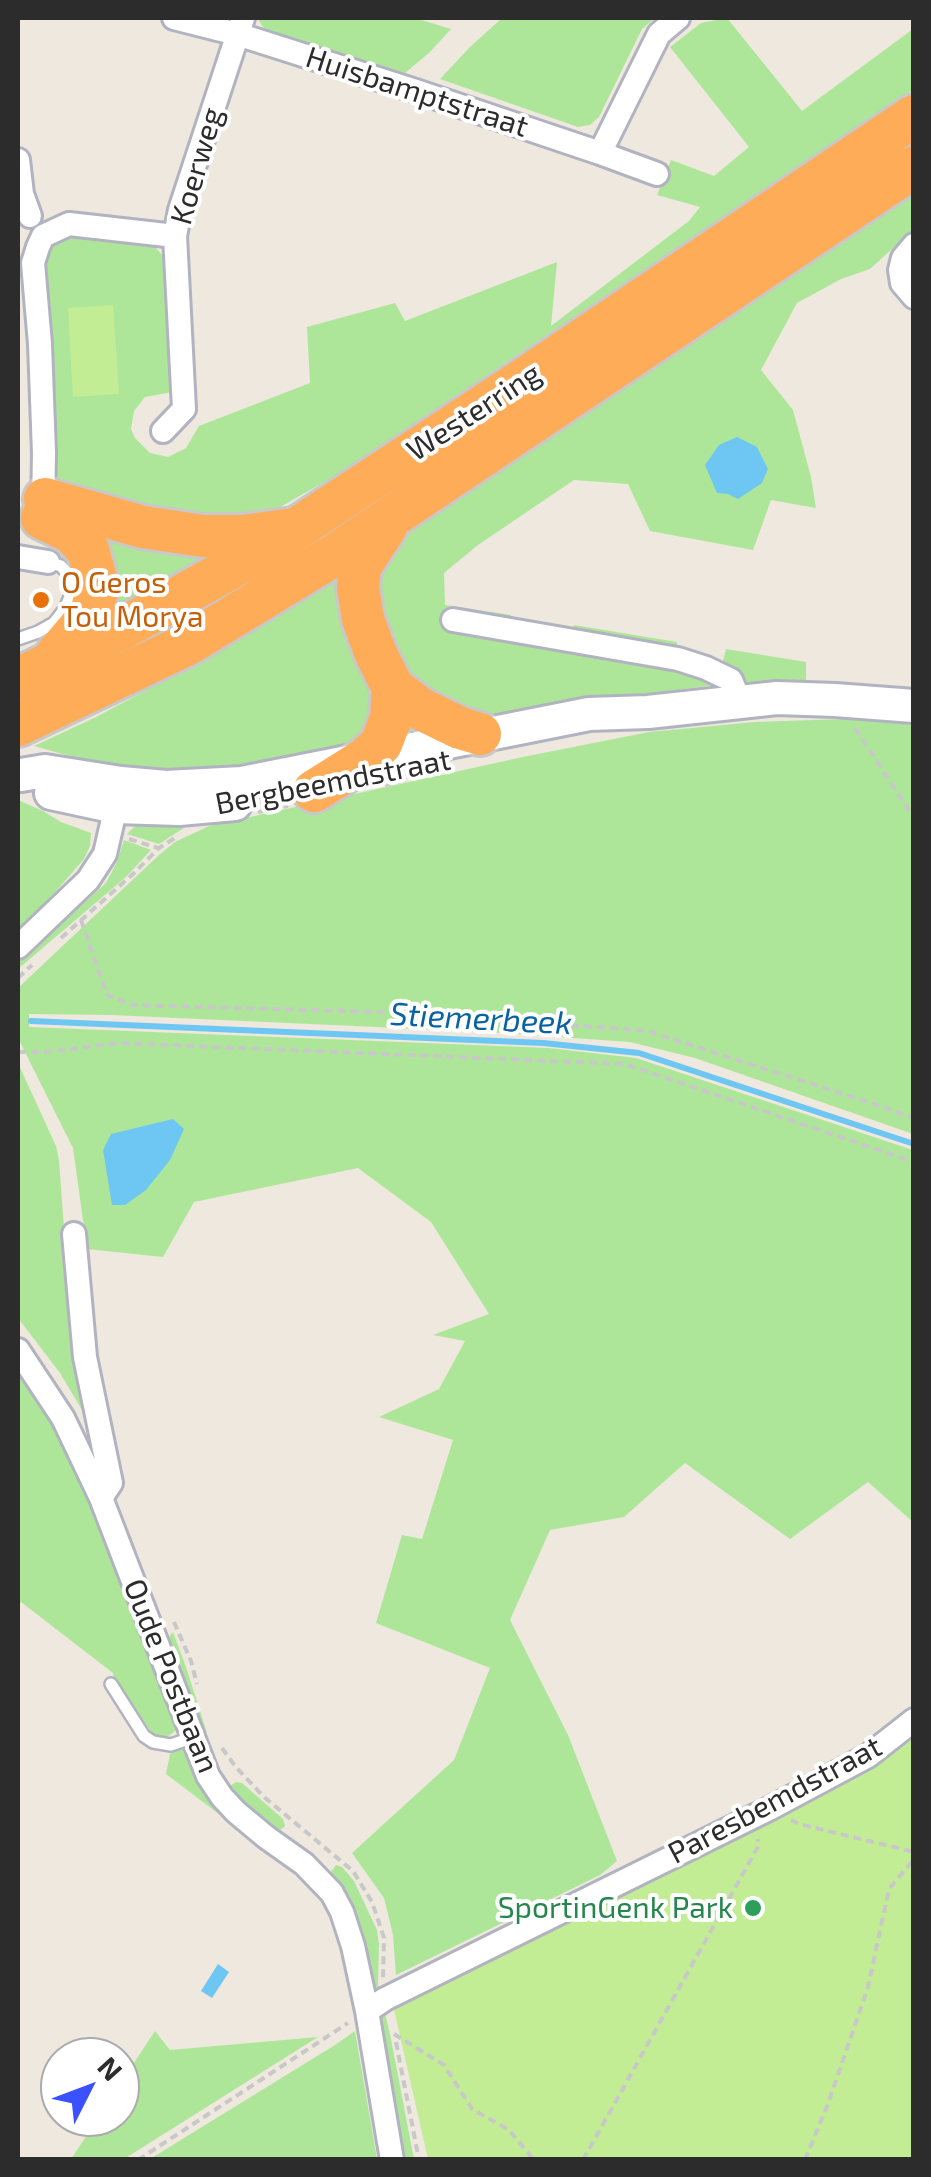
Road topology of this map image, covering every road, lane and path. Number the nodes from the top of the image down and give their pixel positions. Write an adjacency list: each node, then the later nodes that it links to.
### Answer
1 (174, 18): 3 (street, Huisbamptstraat)
2 (678, 18): 5 (street)
3 (240, 26): 5 (street, Huisbamptstraat); 10 (street, Koerweg)
4 (914, 116): 16 (highway, Westerring)
5 (600, 152): 8 (street, Huisbamptstraat)
6 (18, 160): 9 (street)
7 (914, 167): 15 (highway, Westerring)
8 (657, 174)
9 (30, 216)
10 (176, 236): 13 (street, Koerweg); 14 (street)
11 (914, 244): 12 (street)
12 (914, 298)
13 (163, 431)
14 (30, 507): 16 (highway); 20 (highway)
15 (394, 516): 21 (highway); 26 (highway, Westerring)
16 (296, 528): 20 (highway, Westerring)
17 (18, 558): 18 (street)
18 (48, 562): 20 (lane)
19 (453, 620): 23 (street)
20 (28, 661)
21 (393, 688): 27 (highway); 29 (highway)
22 (834, 700): 23 (street, Bergbeemdstraat); 24 (street, Bergbeemdstraat); 34 (path)
23 (740, 701): 25 (street, Bergbeemdstraat)
24 (914, 706)
25 (648, 712): 27 (street, Bergbeemdstraat); 31 (street, Bergbeemdstraat)
26 (18, 725)
27 (480, 734): 29 (street, Bergbeemdstraat)
28 (452, 769): 29 (path)
29 (375, 772): 31 (highway); 32 (street, Bergbeemdstraat)
30 (19, 774): 32 (street, Bergbeemdstraat)
31 (306, 798): 32 (street, Bergbeemdstraat); 33 (path)
32 (121, 809): 36 (path); 39 (street)
33 (249, 814)
34 (912, 815)
35 (188, 830): 36 (path)
36 (159, 848): 37 (path)
37 (81, 920): 38 (path); 42 (path)
38 (58, 940)
39 (24, 956): 40 (path)
40 (18, 978)
41 (18, 1052): 43 (path)
42 (914, 1118)
43 (914, 1162)
44 (74, 1234): 46 (street, Oude Postbaan)
45 (18, 1350): 46 (street, Oude Postbaan)
46 (101, 1498): 51 (street, Oude Postbaan)
47 (167, 1607): 49 (path)
48 (111, 1684): 51 (lane)
49 (199, 1694)
50 (914, 1720): 53 (street, Paresbemdstraat)
51 (194, 1737): 56 (street, Oude Postbaan)
52 (220, 1744): 56 (path)
53 (764, 1812): 54 (path); 56 (street, Paresbemdstraat); 61 (path)
54 (914, 1852)
55 (914, 1859): 62 (path)
56 (376, 2005): 57 (path); 58 (street, Oude Postbaan)
57 (138, 2160)
58 (392, 2160)
59 (420, 2160): 60 (path)
60 (534, 2160)
61 (583, 2160)
62 (804, 2160)

